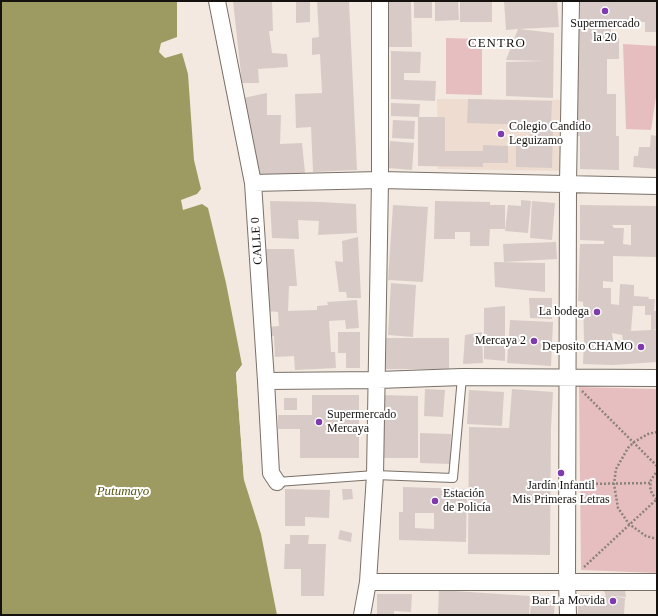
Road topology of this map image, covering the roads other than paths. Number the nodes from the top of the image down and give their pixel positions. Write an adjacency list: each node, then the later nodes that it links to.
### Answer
1 (217, 1): 5 (street, CALLE 0)
2 (380, 1): 4 (street)
3 (571, 1): 6 (street)
4 (380, 180): 5 (street); 6 (street); 11 (street)
5 (253, 183): 12 (street, CALLE 0)
6 (568, 184): 7 (street); 9 (street)
7 (657, 186)
8 (462, 377): 9 (street); 11 (street); 13 (lane)
9 (568, 377): 10 (street); 15 (street)
10 (657, 378)
11 (378, 380): 12 (street); 13 (street)
12 (266, 381): 14 (street, CALLE 0)
13 (376, 475): 14 (lane); 16 (street)
14 (277, 482)
15 (568, 581): 16 (street); 17 (street); 19 (street)
16 (368, 582): 18 (street)
17 (657, 582)
18 (362, 615)
19 (568, 615)

